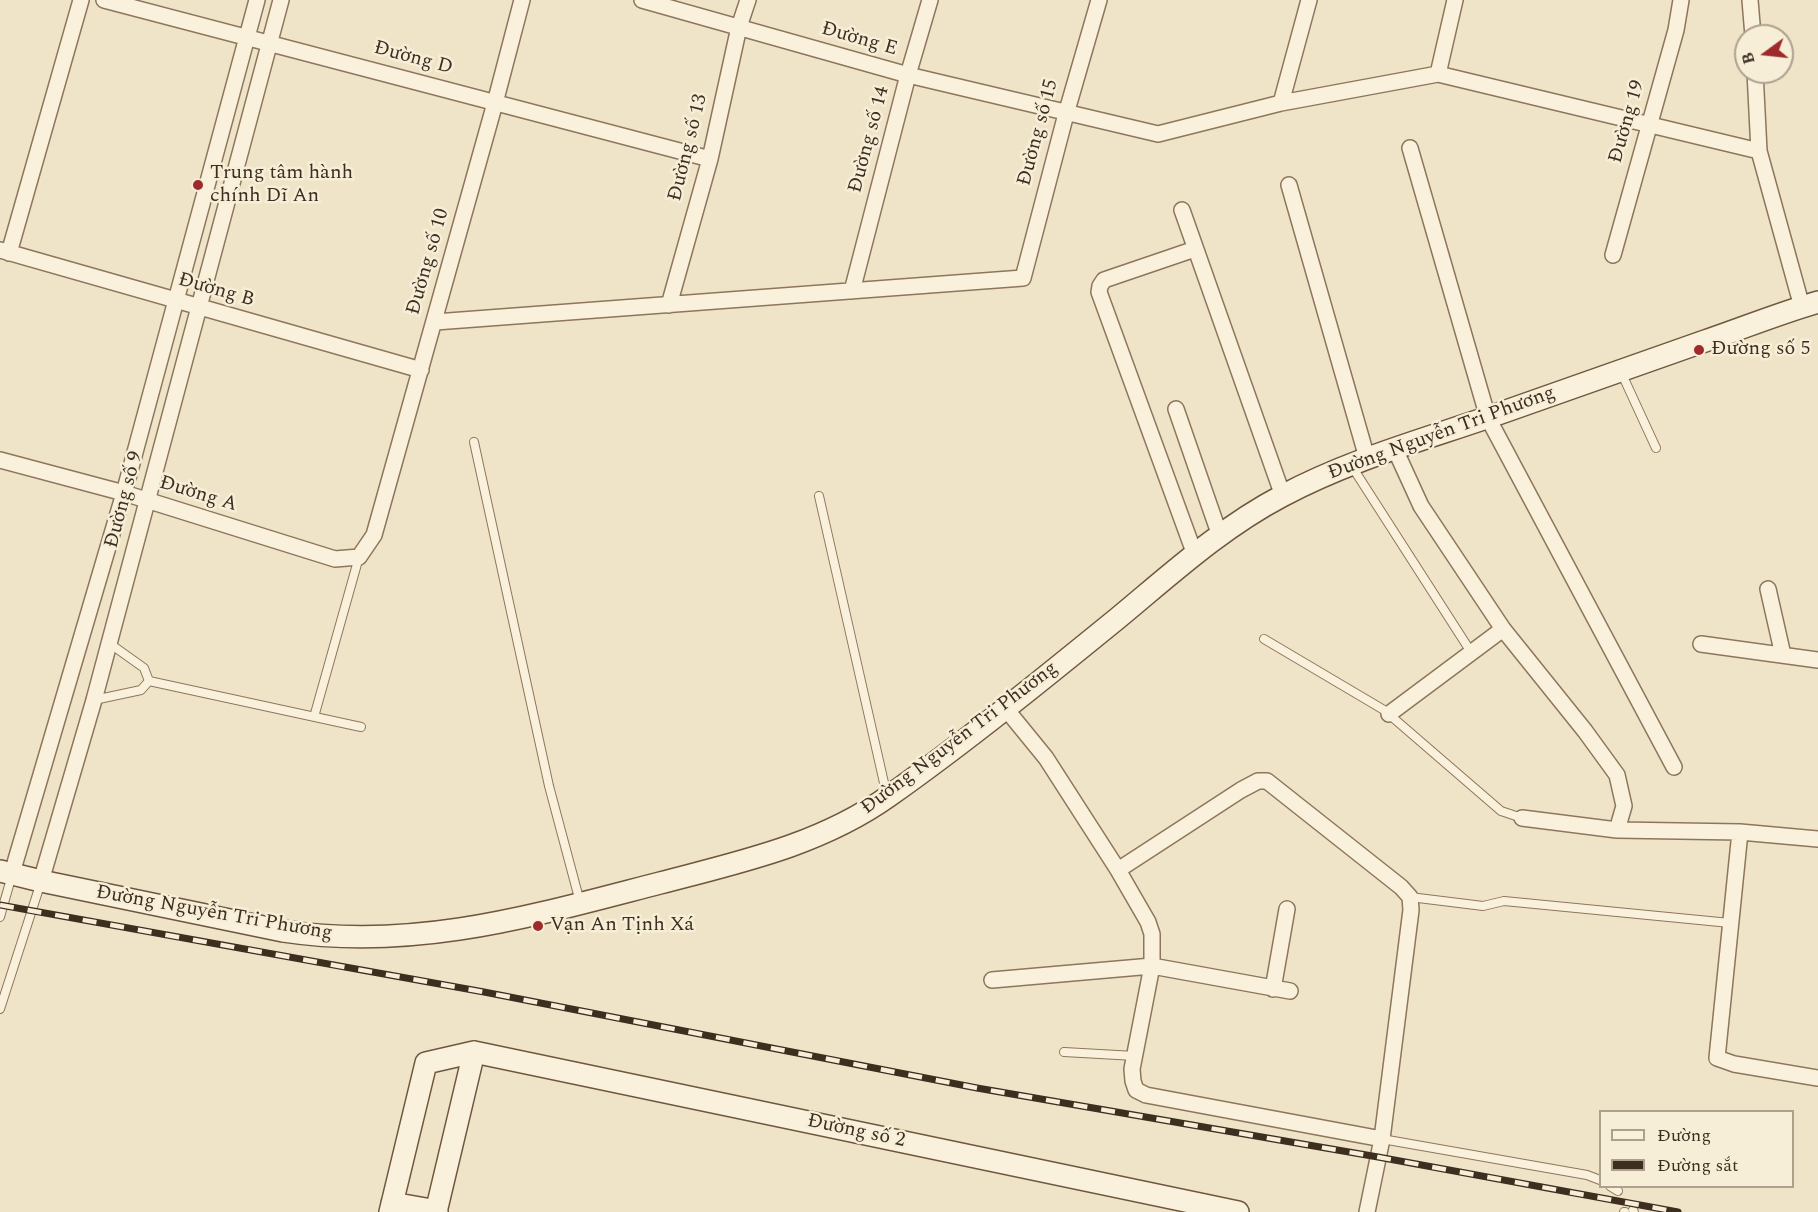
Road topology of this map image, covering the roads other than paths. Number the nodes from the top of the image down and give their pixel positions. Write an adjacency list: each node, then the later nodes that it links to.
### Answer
1 (81, 0): 31 (street)
2 (104, 0): 16 (street, Đường D)
3 (257, 0): 16 (street, Đường số 9)
4 (281, 0): 17 (street, Đường số 9)
5 (522, 0): 21 (street, Đường số 10)
6 (642, 0): 15 (street, Đường E)
7 (748, 0): 15 (street, Đường số 13)
8 (930, 0): 19 (street, Đường số 14)
9 (1099, 0): 23 (street, Đường số 15)
10 (1309, 0): 22 (street)
11 (1455, 0): 18 (street)
12 (1681, 0): 24 (street, Đường 19)
13 (1750, 0): 14 (street)
14 (1752, 24)
15 (739, 27): 19 (street, Đường E); 27 (street, Đường số 13)
16 (247, 38): 17 (street, Đường D); 34 (street, Đường số 9)
17 (269, 43): 21 (street, Đường D); 37 (street, Đường số 9)
18 (1438, 74): 22 (street, Đường E); 24 (street)
19 (908, 75): 23 (street, Đường E); 33 (street, Đường số 14)
20 (1756, 84): 26 (street)
21 (495, 103): 27 (street, Đường D); 38 (street, Đường số 10)
22 (1281, 103): 23 (street, Đường E)
23 (1066, 114): 33 (street, Đường số 15)
24 (1650, 124): 26 (street); 32 (street, Đường 19)
25 (1410, 148): 42 (street)
26 (1759, 151): 35 (street)
27 (710, 159): 36 (street, Đường số 13)
28 (1289, 185): 47 (street)
29 (1182, 210): 30 (street)
30 (1195, 249): 50 (street); 53 (street)
31 (4, 251): 34 (street, Đường B)
32 (1613, 255)
33 (852, 291): 36 (street)
34 (177, 302): 37 (street, Đường B); 48 (street, Đường số 9)
35 (1810, 304): 40 (main road, Đường Nguyễn Tri Phương)
36 (669, 305): 38 (street)
37 (198, 308): 39 (street, Đường B); 51 (street, Đường số 9)
38 (435, 322): 39 (street, Đường số 10)
39 (421, 370): 54 (street, Đường số 10)
40 (1620, 371): 42 (main road, Đường Nguyễn Tri Phương); 45 (lane)
41 (1176, 409): 52 (street)
42 (1488, 418): 44 (main road, Đường Nguyễn Tri Phương); 69 (street)
43 (474, 442): 79 (lane)
44 (1394, 447): 47 (main road, Đường Nguyễn Tri Phương); 56 (street)
45 (1656, 448)
46 (0, 460): 48 (street, Đường A)
47 (1358, 461): 50 (main road, Đường Nguyễn Tri Phương); 60 (lane)
48 (124, 493): 51 (street, Đường A); 76 (street, Đường số 9)
49 (819, 496): 70 (lane)
50 (1283, 496): 52 (main road, Đường Nguyễn Tri Phương)
51 (146, 501): 54 (street, Đường A); 58 (street, Đường số 9)
52 (1220, 536): 53 (main road, Đường Nguyễn Tri Phương)
53 (1195, 555): 65 (main road, Đường Nguyễn Tri Phương)
54 (359, 557): 67 (lane)
55 (1768, 589): 61 (street)
56 (1503, 629): 60 (street); 72 (street)
57 (1264, 639): 66 (lane)
58 (109, 643): 63 (lane); 64 (street, Đường số 9)
59 (1701, 644): 61 (street)
60 (1471, 652): 66 (street)
61 (1784, 655): 62 (street)
62 (1818, 660)
63 (149, 681): 64 (lane); 67 (lane)
64 (94, 699): 77 (street, Đường số 9)
65 (1006, 709): 70 (main road, Đường Nguyễn Tri Phương); 75 (street)
66 (1389, 714): 71 (lane)
67 (314, 717): 68 (lane)
68 (361, 727)
69 (1674, 767)
70 (887, 798): 79 (main road, Đường Nguyễn Tri Phương)
71 (1522, 818): 72 (street)
72 (1617, 830): 73 (street)
73 (1740, 832): 74 (street); 82 (street)
74 (1818, 839)
75 (1118, 870): 78 (street); 83 (street)
76 (6, 872): 77 (main road, Đường Nguyễn Tri Phương); 81 (lane, Đường số 9)
77 (41, 881): 79 (main road, Đường Nguyễn Tri Phương); 87 (lane, Đường số 9)
78 (1410, 897): 82 (lane); 92 (street)
79 (580, 904)
80 (1287, 909): 85 (street)
81 (0, 918)
82 (1730, 923): 91 (street)
83 (1152, 966): 84 (street); 85 (street); 90 (street)
84 (992, 980)
85 (1273, 989): 86 (street)
86 (1290, 991)
87 (0, 1009)
88 (474, 1052): 94 (main road); 95 (main road); 96 (main road, Đường số 2)
89 (1064, 1052): 90 (lane)
90 (1135, 1056): 92 (street)
91 (1818, 1078)
92 (1382, 1139): 93 (lane); 97 (street)
93 (1599, 1180)
94 (391, 1207): 95 (main road)
95 (436, 1211)
96 (1238, 1212)
97 (1367, 1212)

